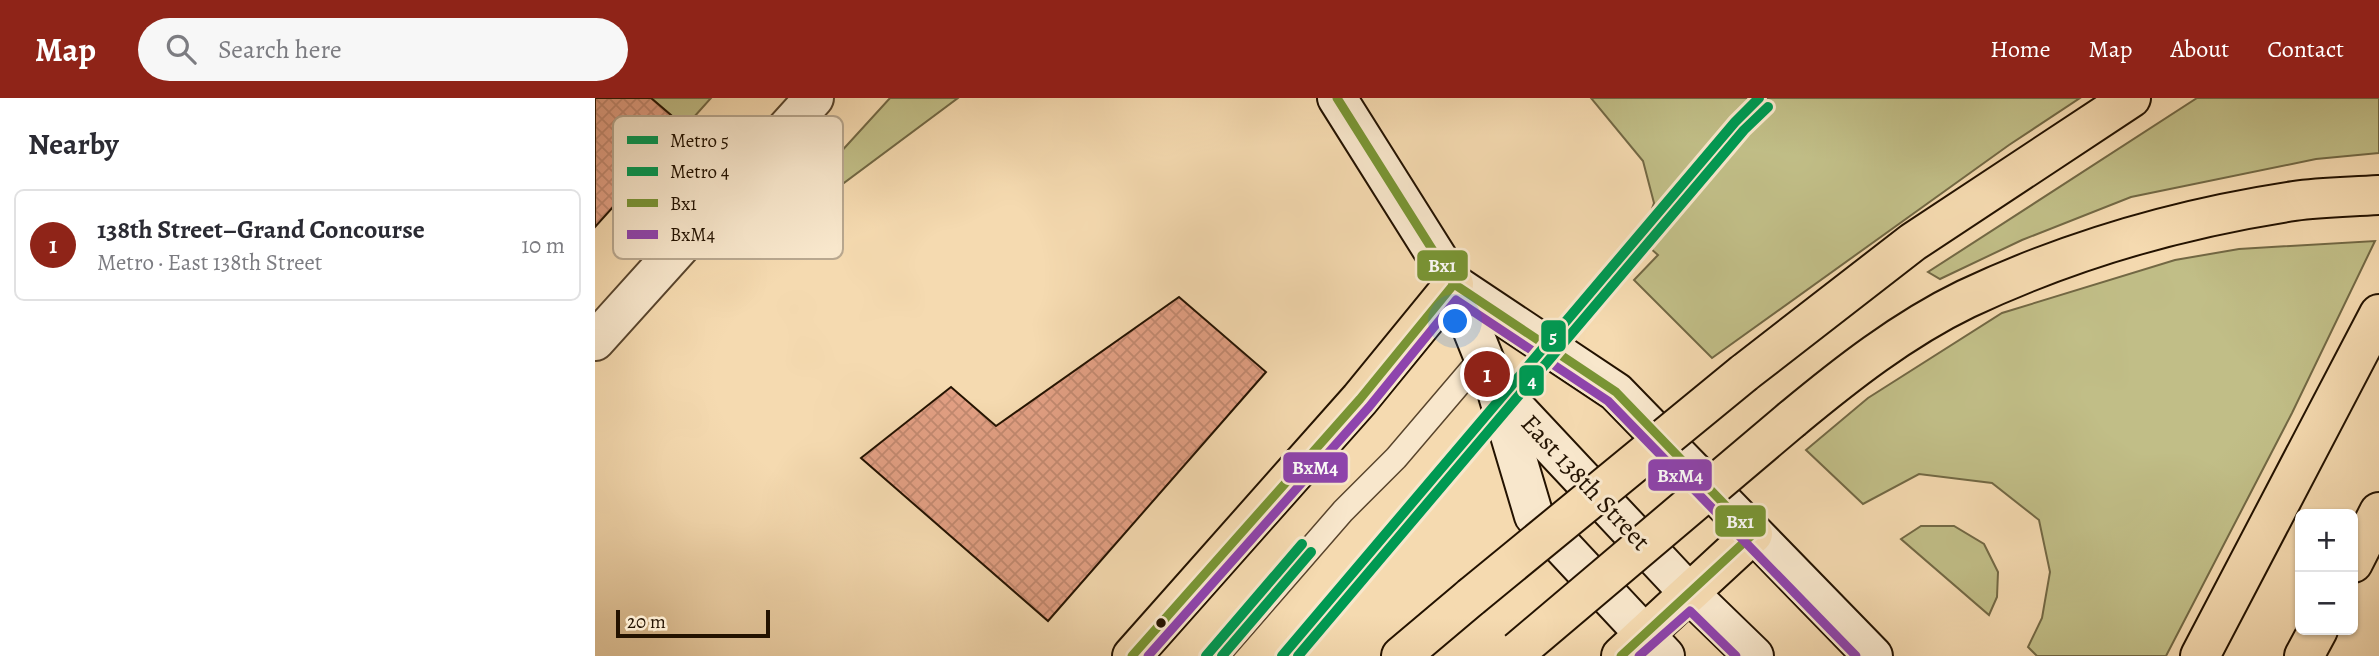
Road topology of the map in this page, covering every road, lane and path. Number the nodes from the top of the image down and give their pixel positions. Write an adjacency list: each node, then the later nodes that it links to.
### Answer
1 (814, 98): 4 (main road)
2 (1337, 98): 7 (main road, East 138th Street)
3 (2131, 98): 20 (main road, bridge)
4 (798, 116)
5 (2379, 195): 17 (main road, bridge)
6 (669, 259): 9 (main road)
7 (1454, 284): 10 (main road, East 138th Street); 12 (main road, East 138th Street); 18 (main road)
8 (2379, 314): 23 (main road)
9 (595, 341)
10 (1489, 371): 14 (main road, East 138th Street); 16 (main road); 19 (lane)
11 (2379, 512): 13 (main road)
12 (1753, 534): 14 (main road); 22 (main road, East 138th Street)
13 (2358, 553)
14 (1690, 594): 16 (main road); 21 (main road, East 138th Street)
15 (2315, 635): 24 (main road)
16 (1643, 649)
17 (1515, 653)
18 (1132, 656)
19 (1217, 656)
20 (1401, 656)
21 (1754, 656)
22 (1873, 656)
23 (2200, 656)
24 (2304, 656)

